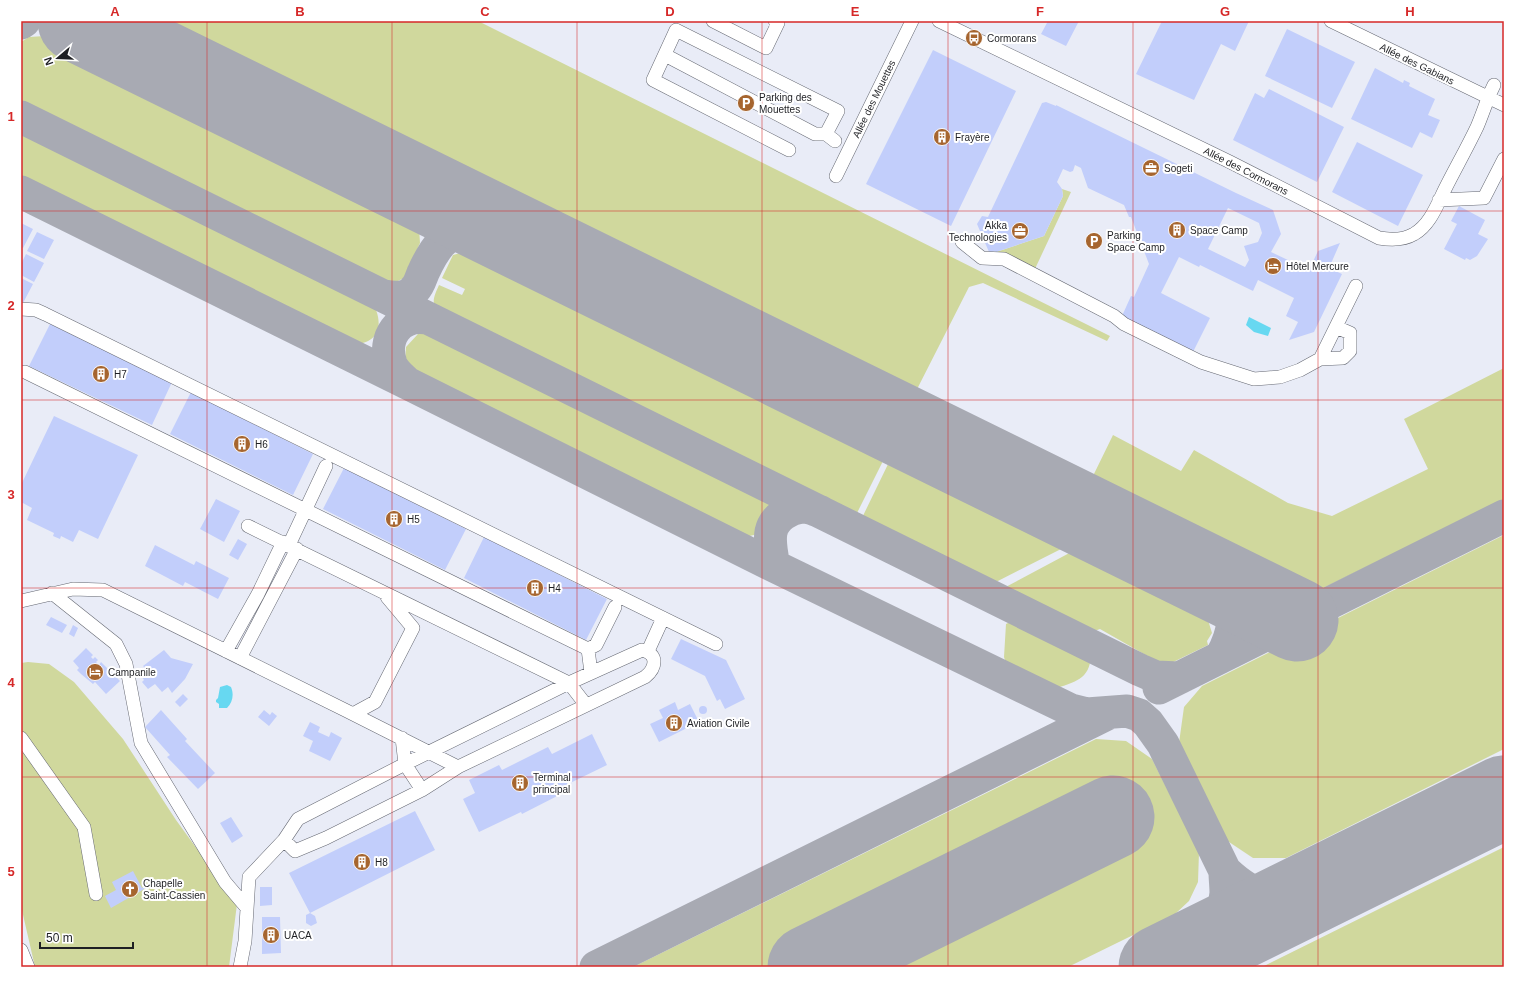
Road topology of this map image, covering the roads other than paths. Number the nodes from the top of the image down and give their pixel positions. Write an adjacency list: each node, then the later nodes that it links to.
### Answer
1 (713, 21): 2 (street)
2 (775, 21)
3 (912, 21): 12 (street, Allée des Mouettes)
4 (938, 21): 16 (street, Allée des Cormorans)
5 (1331, 21): 9 (street, Allée des Gabians)
6 (679, 26): 7 (street); 11 (street)
7 (665, 55): 11 (street); 13 (street)
8 (1494, 85): 9 (street, Allée des Cormorans)
9 (1488, 98): 10 (street, Allée des Gabians); 16 (street, Allée des Cormorans)
10 (1504, 105)
11 (832, 138): 12 (street)
12 (850, 148): 15 (street, Allée des Mouettes)
13 (789, 150)
14 (1504, 159): 16 (street)
15 (836, 176)
16 (1439, 200)
17 (962, 242): 21 (street)
18 (1356, 286): 20 (street)
19 (21, 309): 31 (street)
20 (1336, 327): 21 (street); 21 (street)
21 (1320, 359)
22 (25, 372): 24 (street)
23 (326, 466): 24 (street)
24 (306, 511): 26 (street); 33 (street)
25 (248, 526): 26 (street)
26 (289, 545): 28 (street); 34 (street); 36 (street)
27 (52, 593): 29 (street); 34 (street); 49 (street)
28 (383, 593): 38 (street); 40 (street)
29 (23, 599)
30 (615, 607): 33 (street)
31 (663, 618): 32 (street); 35 (street)
32 (716, 644)
33 (588, 649): 37 (street)
34 (226, 651): 36 (street)
35 (648, 651): 37 (street); 39 (street)
36 (240, 658): 40 (street)
37 (591, 673): 38 (street)
38 (569, 683): 39 (street); 43 (street)
39 (586, 705): 45 (street)
40 (353, 714): 42 (street)
41 (21, 738): 48 (street)
42 (402, 738): 43 (street); 44 (street)
43 (429, 752): 44 (street); 45 (street)
44 (405, 764): 46 (street); 47 (street)
45 (458, 768): 46 (street)
46 (422, 790): 47 (street)
47 (284, 840): 49 (street)
48 (96, 894)
49 (247, 908): 52 (street)
50 (21, 950): 51 (street)
51 (28, 967)
52 (240, 967)

